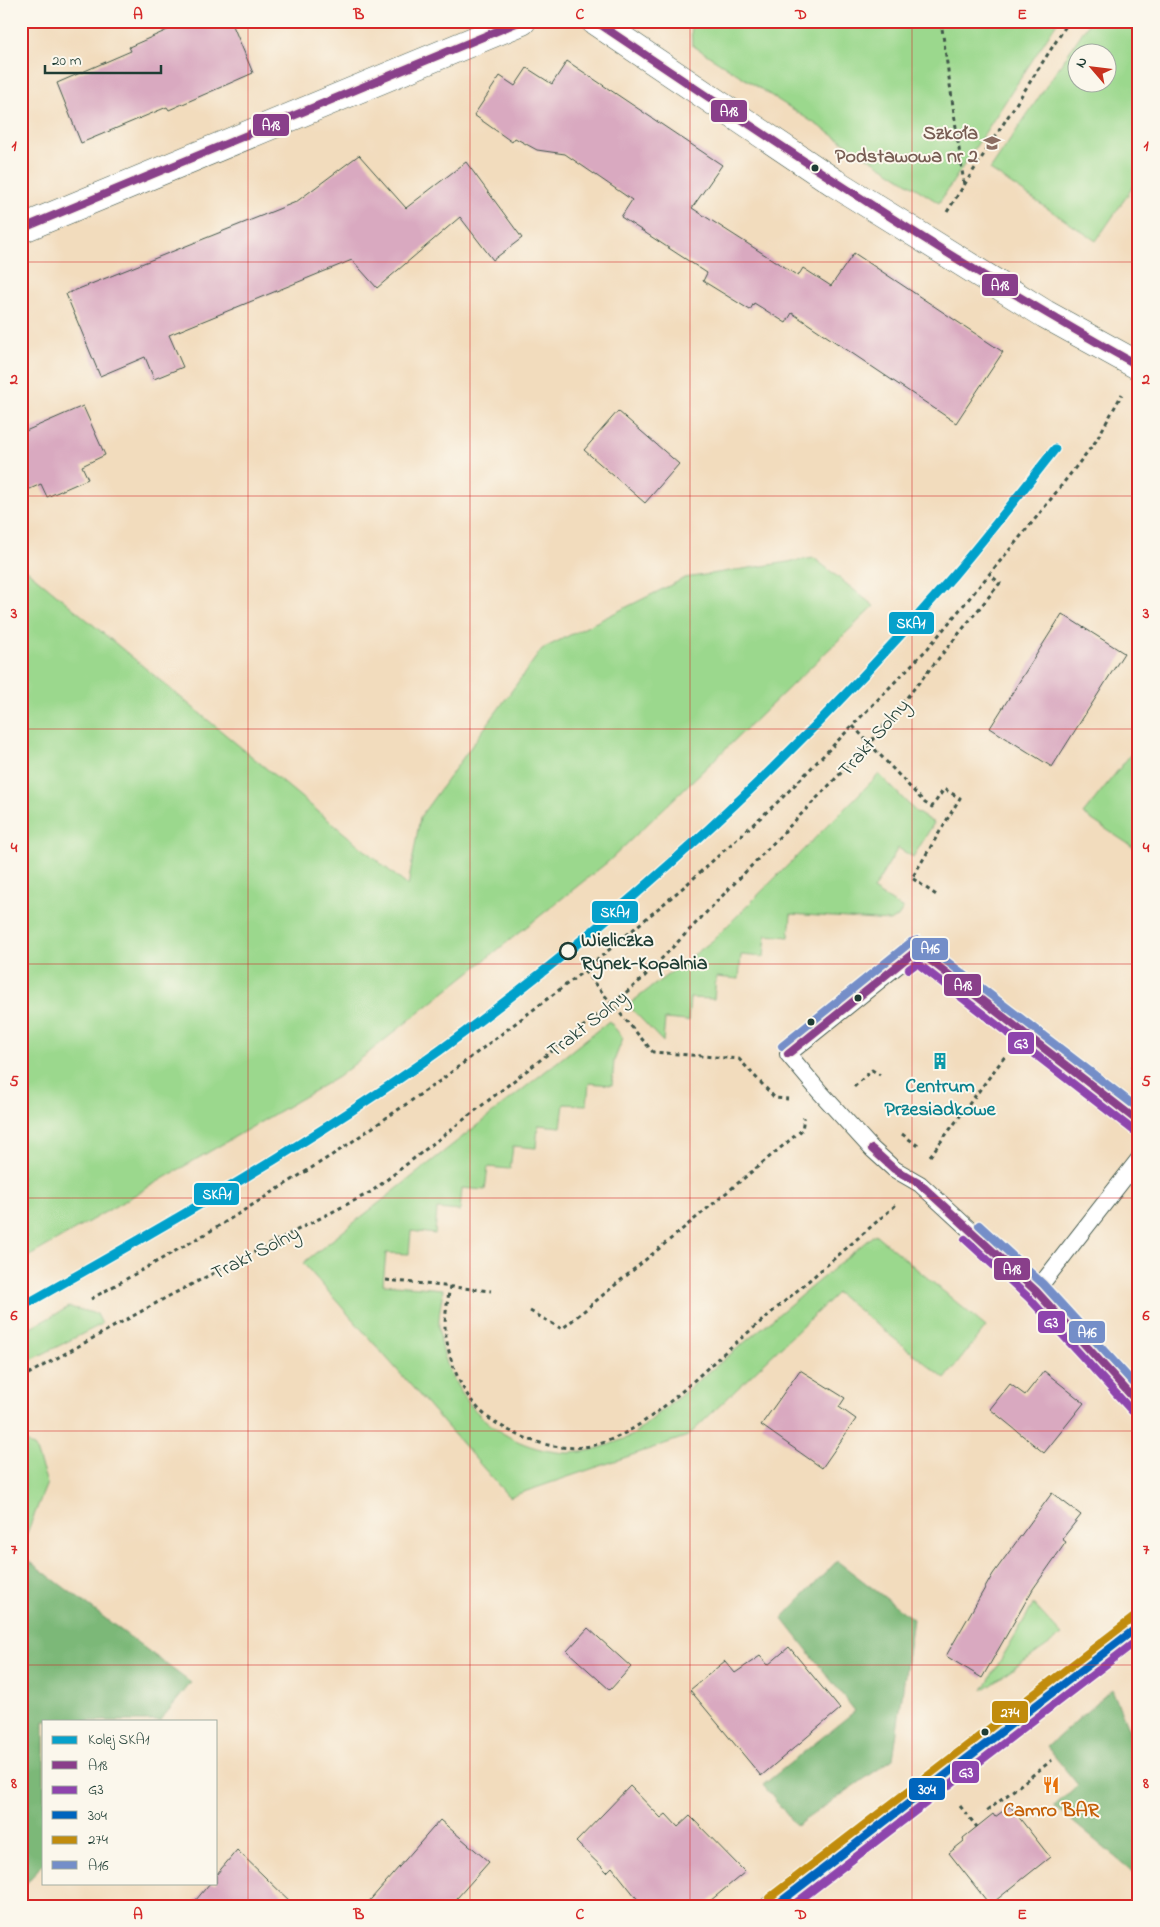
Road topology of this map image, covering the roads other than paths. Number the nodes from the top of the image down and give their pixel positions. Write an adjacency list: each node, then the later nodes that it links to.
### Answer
1 (522, 21): 3 (street)
2 (595, 21): 4 (street)
3 (21, 229)
4 (1136, 370)
5 (1139, 1122): 7 (lane)
6 (1139, 1159): 7 (lane)
7 (1036, 1290): 8 (lane)
8 (1139, 1404)
9 (1139, 1626): 10 (street)
10 (775, 1906)

